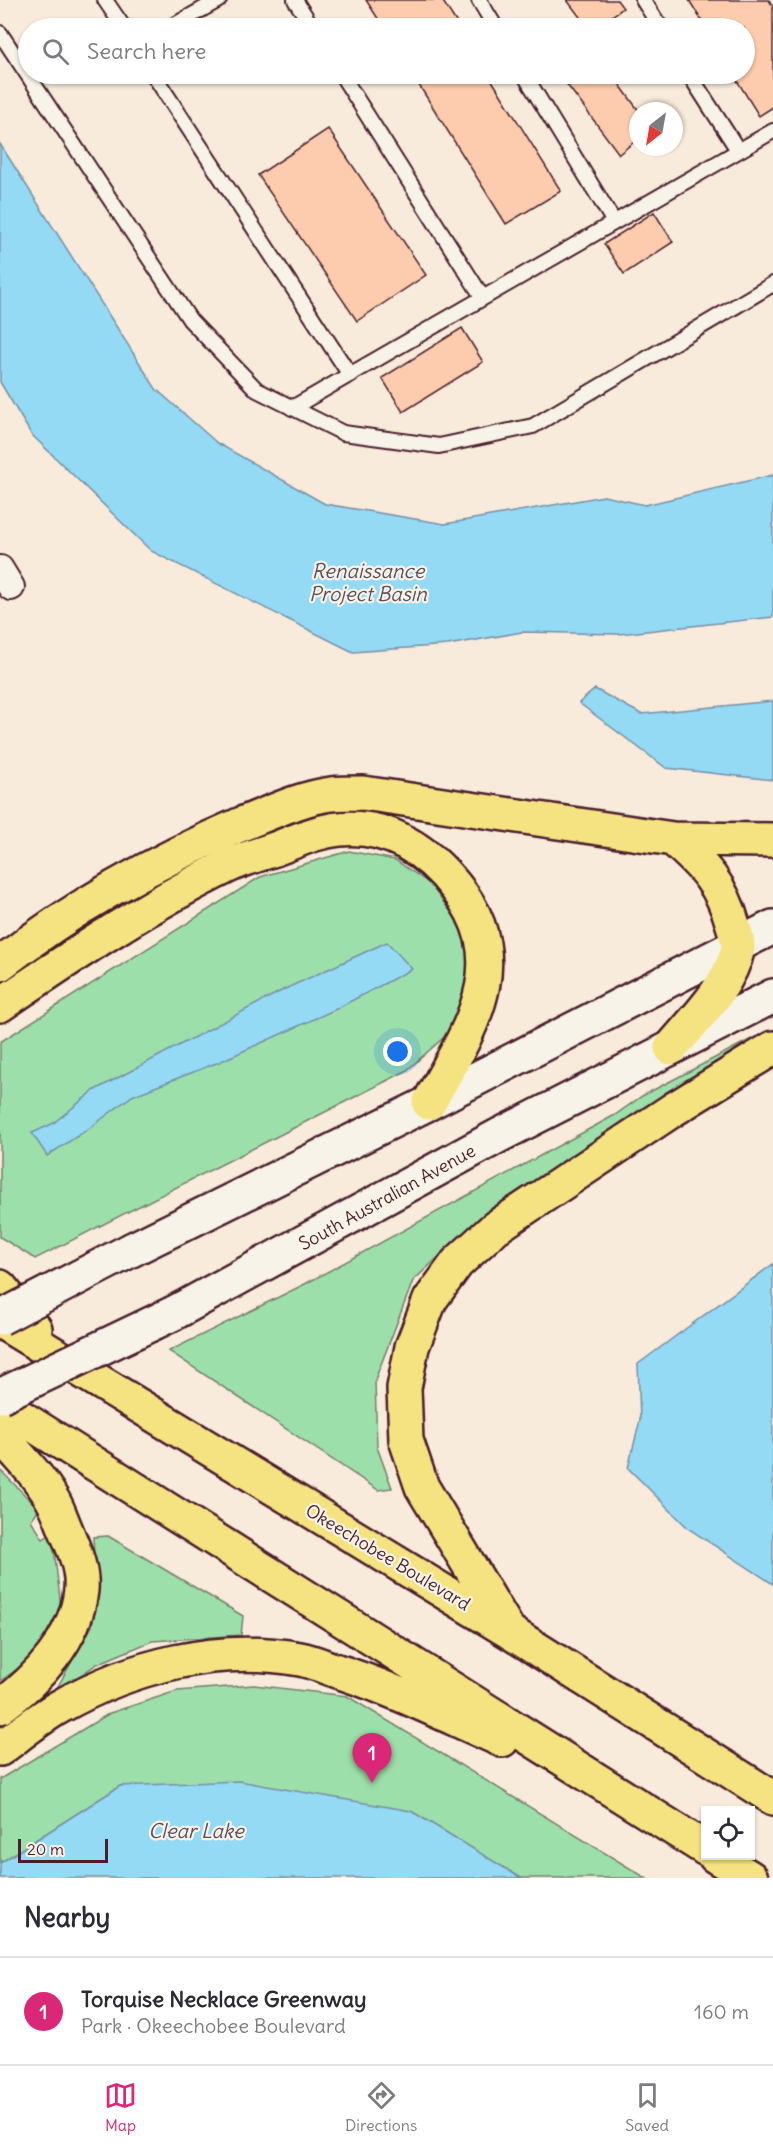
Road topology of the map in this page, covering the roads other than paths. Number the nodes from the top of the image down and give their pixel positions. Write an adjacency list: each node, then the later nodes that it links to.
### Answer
1 (105, 0): 6 (lane)
2 (219, 0): 7 (lane)
3 (295, 0): 8 (lane)
4 (479, 0): 9 (lane)
5 (643, 0): 10 (lane)
6 (117, 18)
7 (187, 18)
8 (307, 18)
9 (490, 18)
10 (655, 18)
11 (0, 33): 12 (lane)
12 (18, 60)
13 (34, 84): 24 (lane)
14 (160, 84): 23 (lane)
15 (347, 84): 22 (lane)
16 (530, 84): 20 (lane)
17 (695, 84): 19 (lane)
18 (773, 131): 19 (lane)
19 (738, 150): 20 (lane)
20 (614, 222): 22 (lane)
21 (773, 284): 24 (lane)
22 (483, 298): 23 (lane)
23 (350, 375): 24 (lane)
24 (292, 408)
25 (673, 839): 26 (main road); 28 (main road); 29 (main road)
26 (773, 840)
27 (773, 927): 28 (main road)
28 (738, 945): 32 (main road); 34 (main road)
29 (0, 964)
30 (773, 996): 32 (main road, South Australian Avenue)
31 (0, 1005): 34 (main road)
32 (671, 1048): 38 (main road, South Australian Avenue, bridge)
33 (773, 1048): 41 (main road)
34 (429, 1102): 36 (main road, bridge)
35 (0, 1287): 37 (main road)
36 (0, 1319): 37 (main road, Okeechobee Boulevard)
37 (57, 1356): 41 (main road, Okeechobee Boulevard)
38 (0, 1396)
39 (0, 1404): 44 (main road)
40 (0, 1435): 42 (main road)
41 (510, 1632): 45 (main road, Okeechobee Boulevard)
42 (0, 1707)
43 (0, 1749): 44 (main road)
44 (608, 1788): 46 (main road)
45 (773, 1798)
46 (701, 1847)
47 (722, 1860): 48 (main road)
48 (751, 1878)

